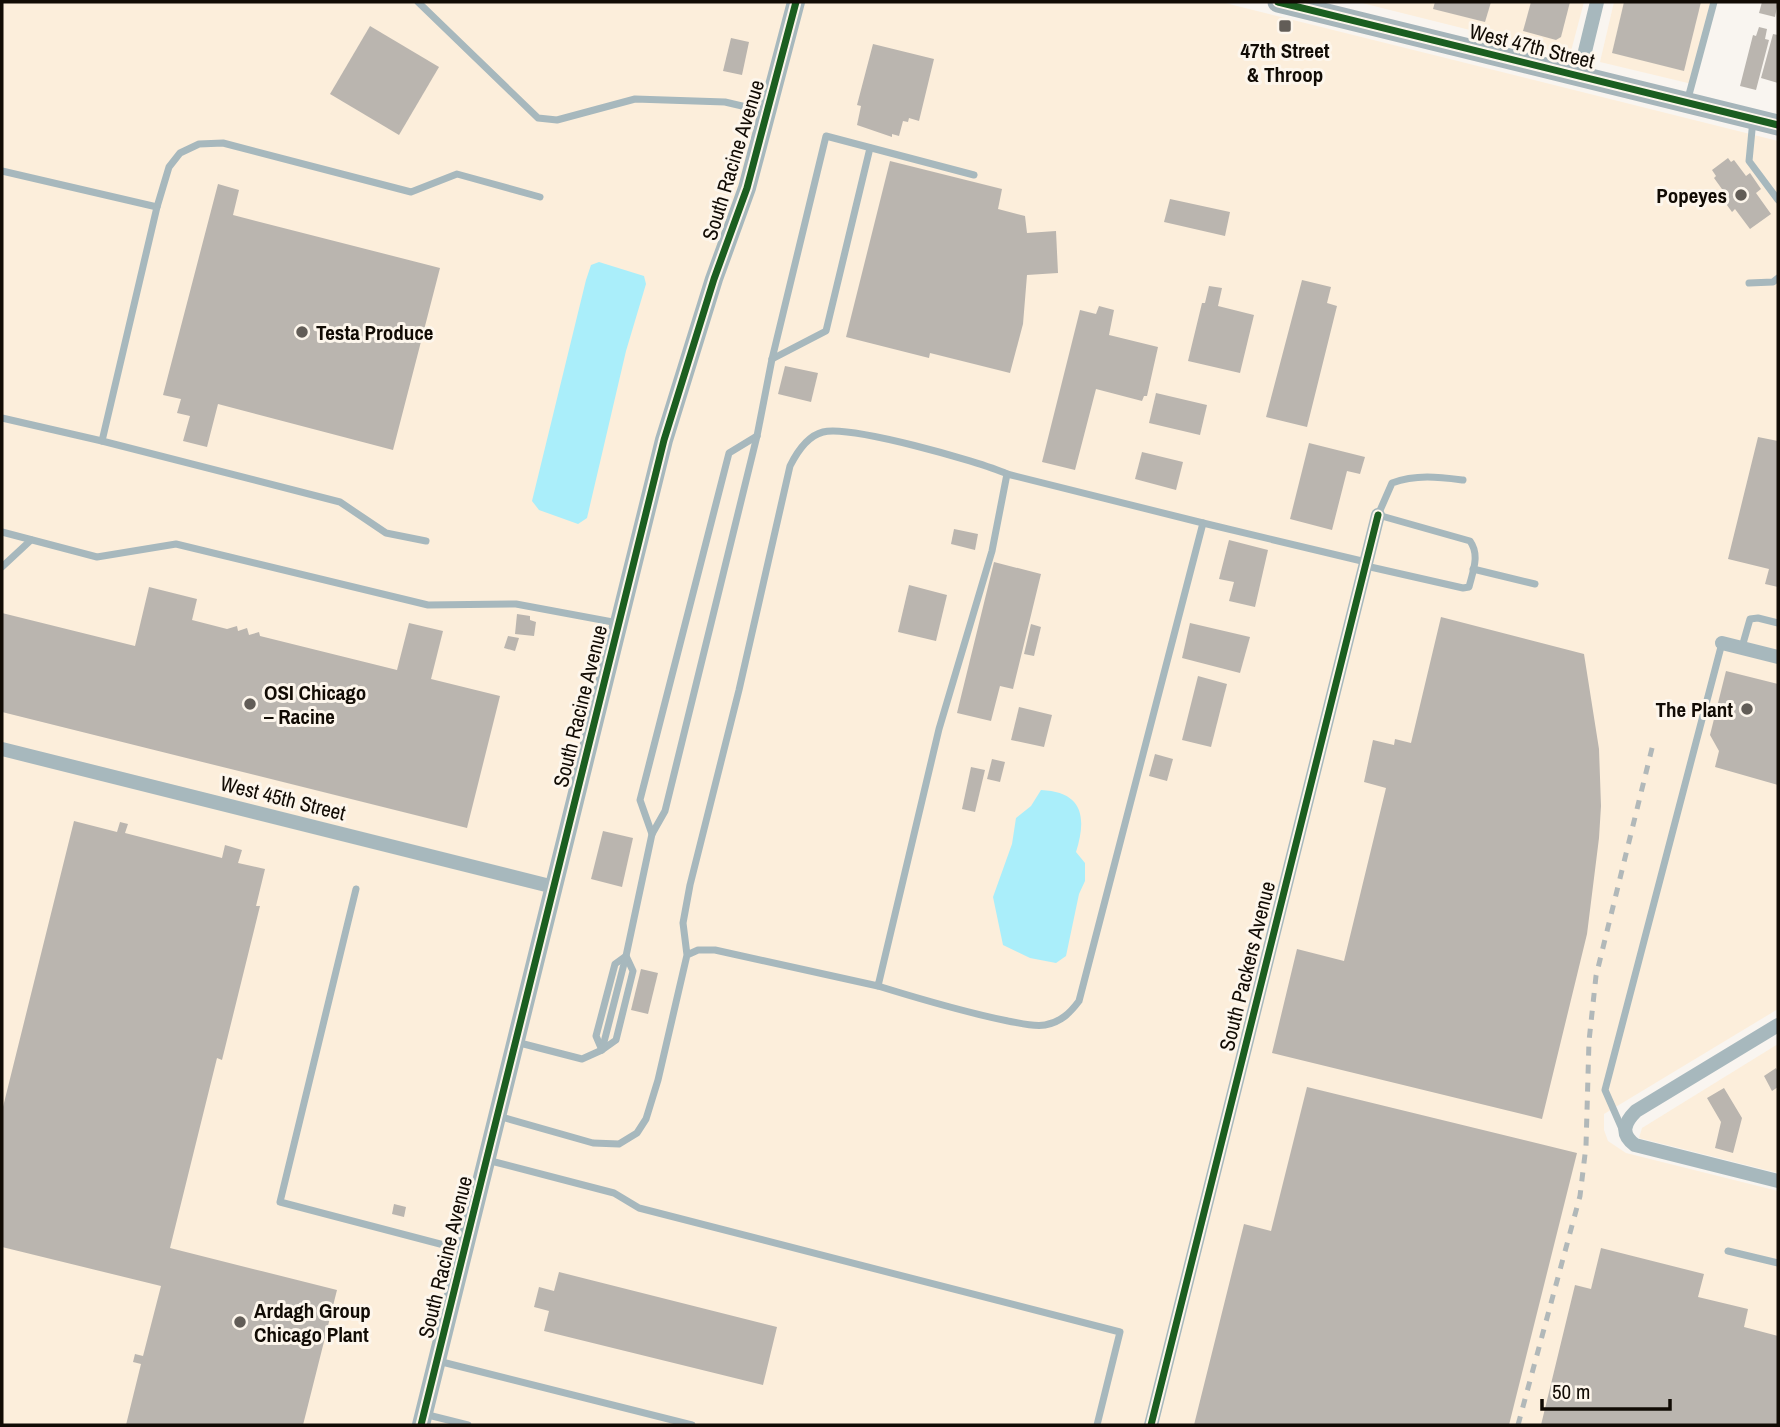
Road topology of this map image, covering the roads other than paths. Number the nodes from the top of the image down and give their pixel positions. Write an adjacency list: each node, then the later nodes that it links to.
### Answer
1 (418, 2): 9 (lane)
2 (796, 2): 9 (street, South Racine Avenue)
3 (1278, 2): 6 (main road, West 47th Street)
4 (1597, 2): 7 (street)
5 (1714, 2): 8 (lane)
6 (1329, 8): 7 (main road, West 47th Street)
7 (1579, 76): 8 (main road, West 47th Street)
8 (1687, 103): 10 (main road, West 47th Street)
9 (768, 112): 35 (street, South Racine Avenue)
10 (1753, 119): 11 (main road, West 47th Street); 16 (lane)
11 (1778, 125)
12 (870, 148): 14 (lane); 20 (lane); 20 (lane)
13 (2, 171): 17 (lane)
14 (974, 175)
15 (540, 197): 17 (lane)
16 (1778, 200)
17 (157, 207): 23 (lane)
18 (1778, 278): 19 (lane)
19 (1749, 283)
20 (772, 359): 22 (lane)
21 (2, 418): 23 (lane)
22 (757, 436): 41 (lane); 41 (lane)
23 (102, 441): 30 (lane)
24 (1007, 474): 27 (lane); 44 (lane); 46 (lane)
25 (1464, 480): 26 (lane)
26 (1378, 515): 31 (street, South Packers Avenue); 33 (lane)
27 (1203, 523): 31 (lane); 46 (lane)
28 (2, 533): 29 (lane)
29 (31, 540): 32 (lane); 35 (lane)
30 (426, 541)
31 (1365, 564): 33 (lane); 62 (street, South Packers Avenue)
32 (2, 567)
33 (1473, 569): 34 (lane)
34 (1535, 584)
35 (619, 623): 42 (street, South Racine Avenue)
36 (1778, 624): 38 (lane)
37 (1722, 643): 38 (street); 51 (lane)
38 (1742, 648): 39 (street)
39 (1778, 657)
40 (2, 749): 42 (street, West 45th Street)
41 (652, 834): 45 (lane)
42 (554, 887): 48 (street, South Racine Avenue)
43 (356, 889): 54 (lane)
44 (687, 955): 46 (lane); 50 (lane)
45 (626, 956): 49 (lane); 49 (lane)
46 (878, 986)
47 (1778, 1025): 51 (street)
48 (516, 1042): 49 (lane); 50 (street, South Racine Avenue)
49 (602, 1050)
50 (498, 1116): 52 (street, South Racine Avenue)
51 (1624, 1132): 53 (street)
52 (487, 1160): 54 (street, South Racine Avenue); 61 (lane)
53 (1778, 1181)
54 (464, 1251): 57 (street, South Racine Avenue)
55 (1728, 1251): 56 (lane)
56 (1778, 1263)
57 (437, 1360): 58 (street, South Racine Avenue); 60 (lane)
58 (422, 1420): 59 (lane)
59 (468, 1425)
60 (692, 1425)
61 (1097, 1425)
62 (1151, 1425)

